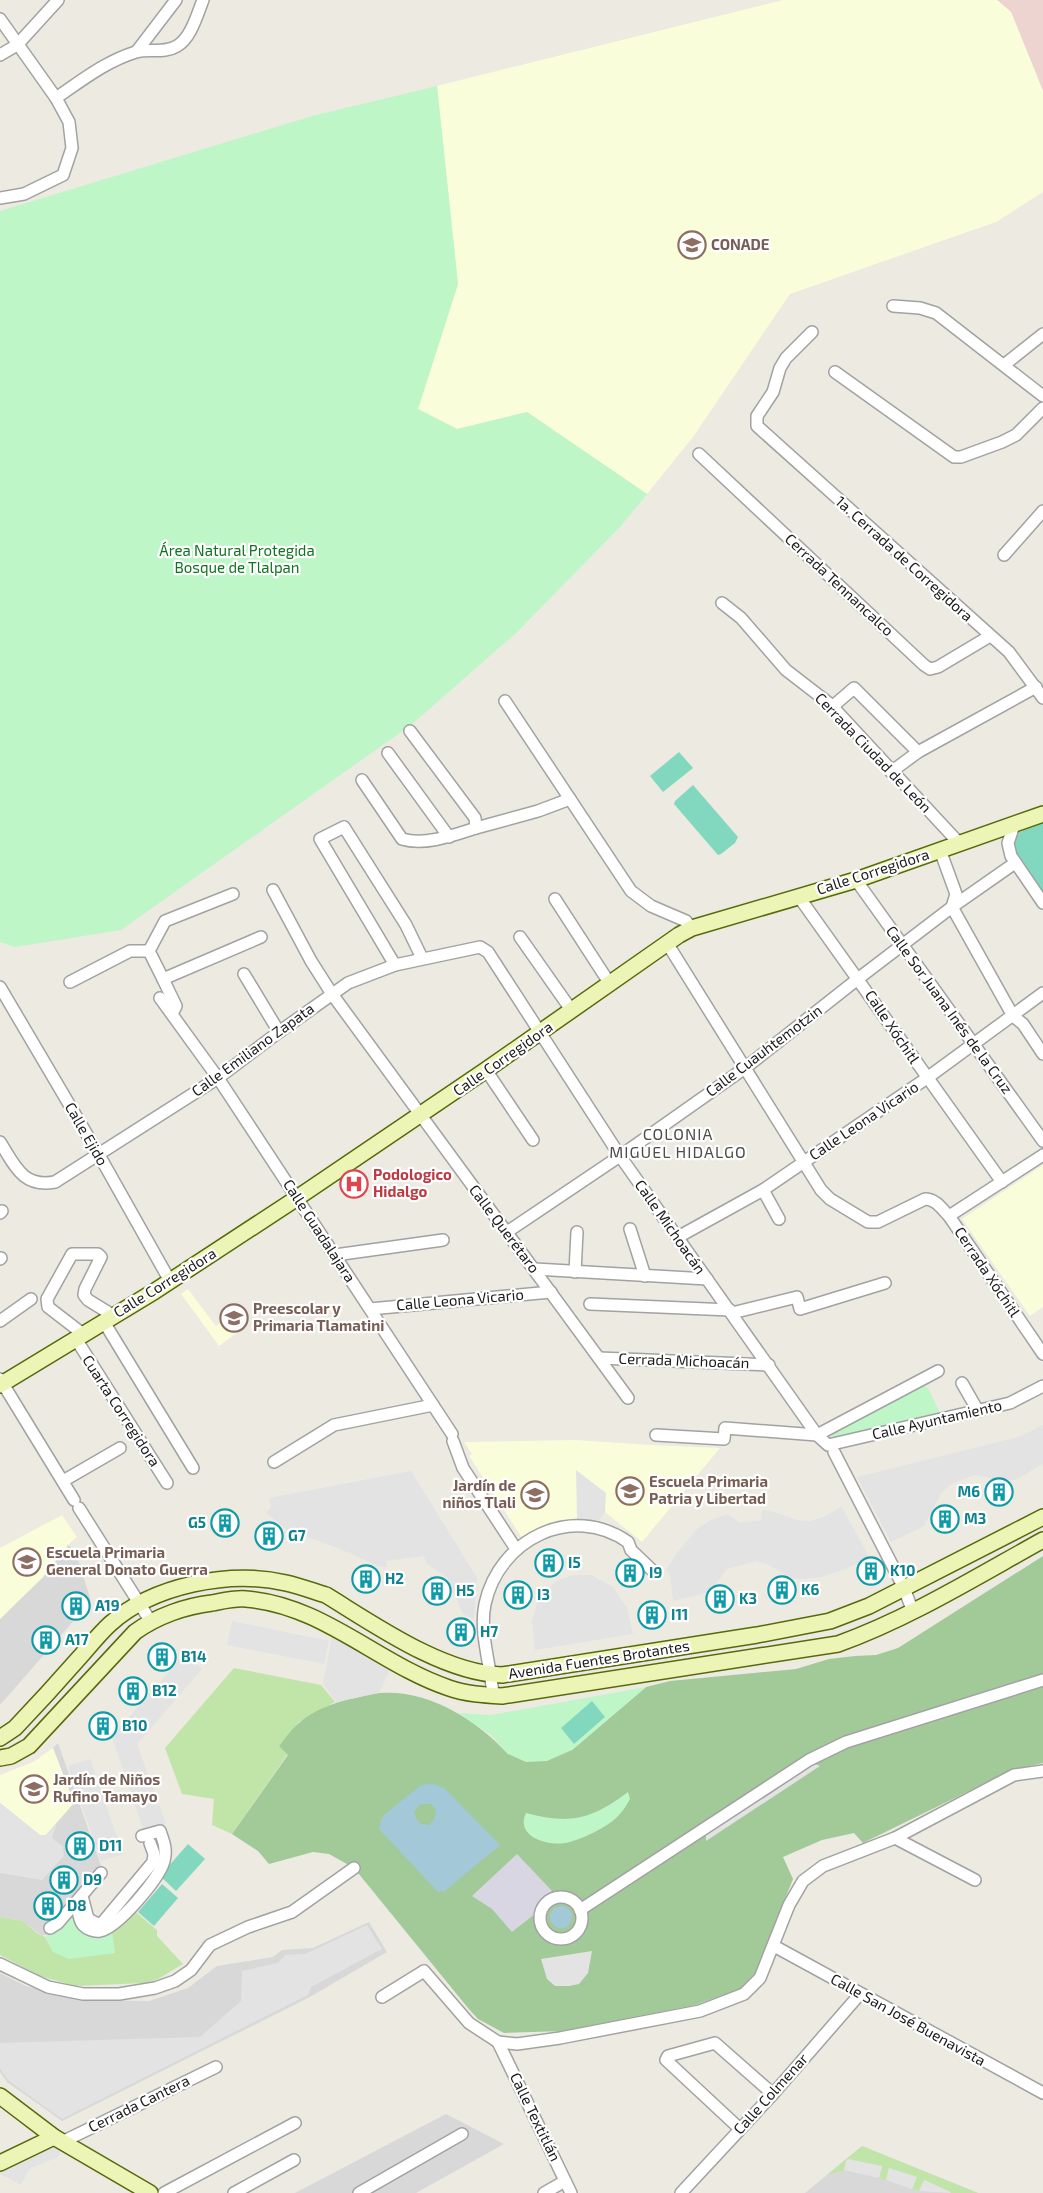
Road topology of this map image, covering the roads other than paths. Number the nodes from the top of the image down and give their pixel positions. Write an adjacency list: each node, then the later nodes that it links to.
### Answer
1 (58, 0): 5 (street)
2 (176, 0): 6 (street)
3 (203, 0): 6 (street)
4 (0, 19): 5 (street)
5 (17, 45): 7 (street); 8 (street)
6 (137, 51): 8 (street)
7 (0, 55)
8 (56, 98): 9 (street)
9 (0, 198)
10 (894, 306): 13 (street)
11 (812, 332): 21 (street, 1a. Cerrada de Corregidora)
12 (1043, 334): 13 (street)
13 (1004, 365): 15 (street)
14 (835, 372): 16 (street)
15 (1043, 396)
16 (1043, 408)
17 (699, 454): 21 (street, Cerrada Tennancalco)
18 (1043, 511): 19 (street)
19 (1004, 555)
20 (722, 603): 25 (street, Cerrada Ciudad de León)
21 (990, 636): 22 (street, 1a. Cerrada de Corregidora)
22 (1036, 687): 23 (street, 1a. Cerrada de Corregidora); 27 (street)
23 (1043, 698)
24 (505, 701): 31 (street)
25 (832, 707): 27 (street); 29 (street, Cerrada Ciudad de León)
26 (410, 731): 34 (street)
27 (918, 752): 29 (street)
28 (388, 754): 35 (street)
29 (891, 772): 36 (street, Cerrada Ciudad de León)
30 (362, 780): 35 (street)
31 (570, 799): 34 (street); 46 (street)
32 (1043, 814): 33 (street, Calle Corregidora)
33 (1014, 824): 36 (street, Calle Corregidora); 38 (street)
34 (476, 828): 35 (street)
35 (449, 837)
36 (959, 843): 37 (street, Calle Corregidora)
37 (940, 850): 39 (street, Calle Corregidora); 45 (street)
38 (1015, 863): 44 (street); 45 (street, Calle Cuauhtemotzin)
39 (856, 880): 42 (street, Calle Corregidora); 50 (street, Calle Sor Juana Inés de la Cruz)
40 (272, 890): 62 (street, Calle Querétaro)
41 (233, 894): 51 (street)
42 (800, 897): 46 (street, Calle Corregidora); 56 (street, Calle Xóchitl)
43 (555, 899): 59 (street)
44 (1043, 903)
45 (952, 907): 50 (street, Calle Cuauhtemotzin); 66 (street)
46 (692, 928): 49 (street, Calle Corregidora)
47 (261, 937): 57 (street)
48 (520, 937): 64 (street)
49 (667, 943): 59 (street, Calle Corregidora); 71 (street)
50 (902, 946): 56 (street, Calle Cuauhtemotzin); 69 (street, Calle Sor Juana Inés de la Cruz)
51 (149, 950): 57 (street); 58 (street)
52 (488, 952): 53 (street, Calle Emiliano Zapata); 68 (street, Calle Michoacán)
53 (422, 958): 54 (street, Calle Emiliano Zapata); 54 (street)
54 (395, 965): 62 (street, Calle Emiliano Zapata)
55 (244, 974): 67 (street)
56 (859, 978): 71 (street, Calle Cuauhtemotzin); 74 (street, Calle Xóchitl)
57 (163, 979): 65 (street)
58 (70, 982)
59 (610, 984): 64 (street, Calle Corregidora)
60 (0, 987): 79 (street, Calle Ejido)
61 (1043, 993): 66 (street, Calle Leona Vicario)
62 (332, 994): 67 (street, Calle Emiliano Zapata); 75 (street, Calle Querétaro)
63 (160, 998): 65 (street, Calle Guadalajara)
64 (572, 1011): 68 (street, Calle Corregidora)
65 (172, 1014): 73 (street, Calle Guadalajara)
66 (1013, 1016): 69 (street, Calle Leona Vicario); 70 (street)
67 (279, 1032): 73 (street, Calle Emiliano Zapata)
68 (540, 1033): 72 (street, Calle Corregidora); 81 (street, Calle Michoacán)
69 (974, 1044): 74 (street, Calle Leona Vicario); 77 (street, Calle Sor Juana Inés de la Cruz)
70 (1043, 1054)
71 (745, 1068): 81 (street, Calle Cuauhtemotzin); 82 (street)
72 (486, 1070): 75 (street, Calle Corregidora); 76 (street)
73 (218, 1078): 79 (street, Calle Emiliano Zapata); 85 (street, Calle Guadalajara)
74 (927, 1078): 82 (street, Calle Leona Vicario); 83 (street, Calle Xóchitl)
75 (420, 1116): 85 (street, Calle Corregidora); 89 (street, Calle Querétaro)
76 (533, 1140)
77 (1043, 1141)
78 (0, 1142): 79 (street, Calle Emiliano Zapata)
79 (99, 1155): 98 (street, Calle Ejido)
80 (1043, 1155): 83 (street)
81 (620, 1156): 89 (street, Calle Cuauhtemotzin); 91 (street, Calle Michoacán)
82 (802, 1163): 84 (street, Calle Leona Vicario); 86 (street, Cerrada Xóchitl)
83 (1002, 1182): 86 (street)
84 (763, 1190): 87 (street); 91 (street, Calle Leona Vicario)
85 (297, 1198): 93 (street, Calle Guadalajara); 98 (street, Calle Corregidora)
86 (949, 1216): 108 (street, Cerrada Xóchitl)
87 (779, 1219)
88 (630, 1229): 96 (street)
89 (506, 1232): 94 (street, Calle Querétaro)
90 (577, 1232): 95 (street)
91 (678, 1237): 97 (street, Calle Michoacán)
92 (443, 1240): 93 (street)
93 (334, 1255): 103 (street, Calle Guadalajara)
94 (535, 1269): 95 (street, Calle Leona Vicario); 100 (street, Calle Querétaro)
95 (575, 1272): 96 (street, Calle Leona Vicario)
96 (645, 1276): 97 (street, Calle Leona Vicario)
97 (707, 1279): 104 (street, Calle Michoacán)
98 (170, 1282): 105 (street, Calle Corregidora)
99 (885, 1283): 104 (street)
100 (551, 1292): 103 (street, Calle Leona Vicario); 109 (street, Calle Querétaro)
101 (31, 1299): 106 (street)
102 (590, 1304): 104 (street)
103 (370, 1309): 116 (street, Calle Guadalajara)
104 (731, 1311): 110 (street, Calle Michoacán)
105 (109, 1319): 107 (street, Calle Corregidora); 107 (street); 123 (street)
106 (0, 1322)
107 (79, 1337): 112 (street, Calle Corregidora); 125 (street, Cuarta Corregidora)
108 (1043, 1354)
109 (599, 1358): 110 (street, Cerrada Michoacán); 115 (street, Calle Querétaro)
110 (768, 1365): 119 (street, Calle Michoacán)
111 (938, 1371): 119 (street)
112 (1, 1383): 124 (street)
113 (962, 1383): 117 (street)
114 (1043, 1386): 117 (street, Calle Ayuntamiento)
115 (628, 1398)
116 (433, 1405): 122 (street); 128 (street, Calle Guadalajara)
117 (978, 1411): 121 (street, Calle Ayuntamiento)
118 (656, 1435): 119 (street)
119 (817, 1435): 121 (street, Calle Michoacán)
120 (120, 1448): 124 (street)
121 (831, 1448): 130 (street, Calle Michoacán)
122 (274, 1462)
123 (193, 1468)
124 (63, 1482): 131 (street)
125 (167, 1483)
126 (1043, 1517): 130 (street, Avenida Fuentes Brotantes)
127 (1043, 1540): 132 (street, Avenida Fuentes Brotantes)
128 (516, 1549): 129 (street); 134 (street)
129 (655, 1573)
130 (904, 1588): 132 (street, Calle Michoacán); 134 (street, Avenida Fuentes Brotantes)
131 (140, 1604): 133 (street); 134 (street, Avenida Fuentes Brotantes); 137 (street, Avenida Fuentes Brotantes)
132 (912, 1612): 136 (street, Avenida Fuentes Brotantes)
133 (151, 1622): 136 (street, Avenida Fuentes Brotantes); 138 (street, Avenida Fuentes Brotantes)
134 (491, 1674): 136 (street)
135 (1043, 1680): 146 (street)
136 (493, 1695)
137 (0, 1738)
138 (0, 1758)
139 (1043, 1771): 140 (street)
140 (895, 1838): 144 (street); 148 (street)
141 (146, 1840): 145 (street)
142 (354, 1868): 149 (street)
143 (102, 1873): 145 (street)
144 (975, 1880)
145 (79, 1899): 147 (street)
146 (580, 1910)
147 (50, 1928)
148 (774, 1946): 150 (street, Calle San José Buenavista); 152 (street)
149 (0, 1964)
150 (860, 1994): 154 (street, Calle San José Buenavista); 155 (street, Calle Colmenar)
151 (382, 1997): 152 (street)
152 (498, 2042): 163 (street, Calle Textitlán)
153 (216, 2067): 160 (street, Cerrada Cantera)
154 (1043, 2093)
155 (773, 2094): 158 (street, Calle Colmenar); 158 (street)
156 (0, 2097): 160 (street)
157 (295, 2123): 165 (street)
158 (740, 2129): 170 (street, Calle Colmenar)
159 (462, 2134): 167 (street)
160 (58, 2139): 162 (street); 164 (street)
161 (294, 2160): 166 (street)
162 (0, 2163)
163 (566, 2181): 168 (street); 169 (street, Calle Textitlán)
164 (150, 2193)
165 (164, 2193)
166 (234, 2193)
167 (359, 2193)
168 (544, 2193)
169 (571, 2193)
170 (681, 2193)

